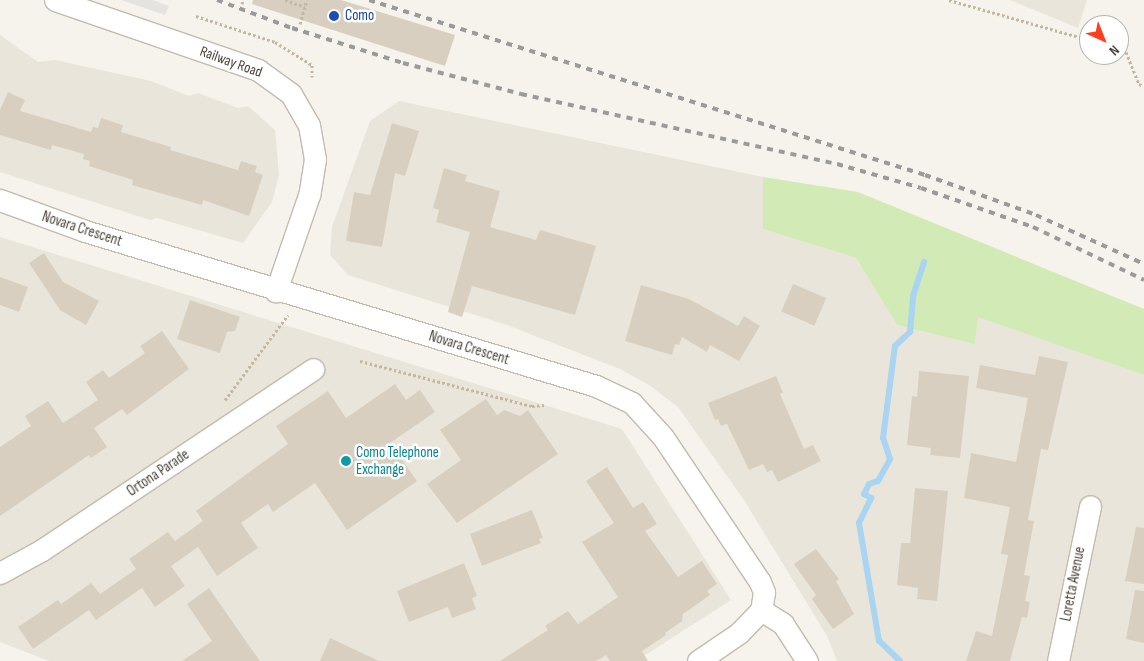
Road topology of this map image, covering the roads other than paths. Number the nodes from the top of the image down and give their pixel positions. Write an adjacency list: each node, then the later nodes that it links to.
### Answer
1 (55, 0): 3 (street, Railway Road)
2 (0, 200): 3 (street, Novara Crescent)
3 (276, 291): 7 (street, Novara Crescent)
4 (313, 369): 6 (street, Ortona Parade)
5 (1090, 506): 10 (street, Loretta Avenue)
6 (0, 573)
7 (761, 610): 8 (street); 9 (street)
8 (698, 661)
9 (807, 661)
10 (1058, 661)

